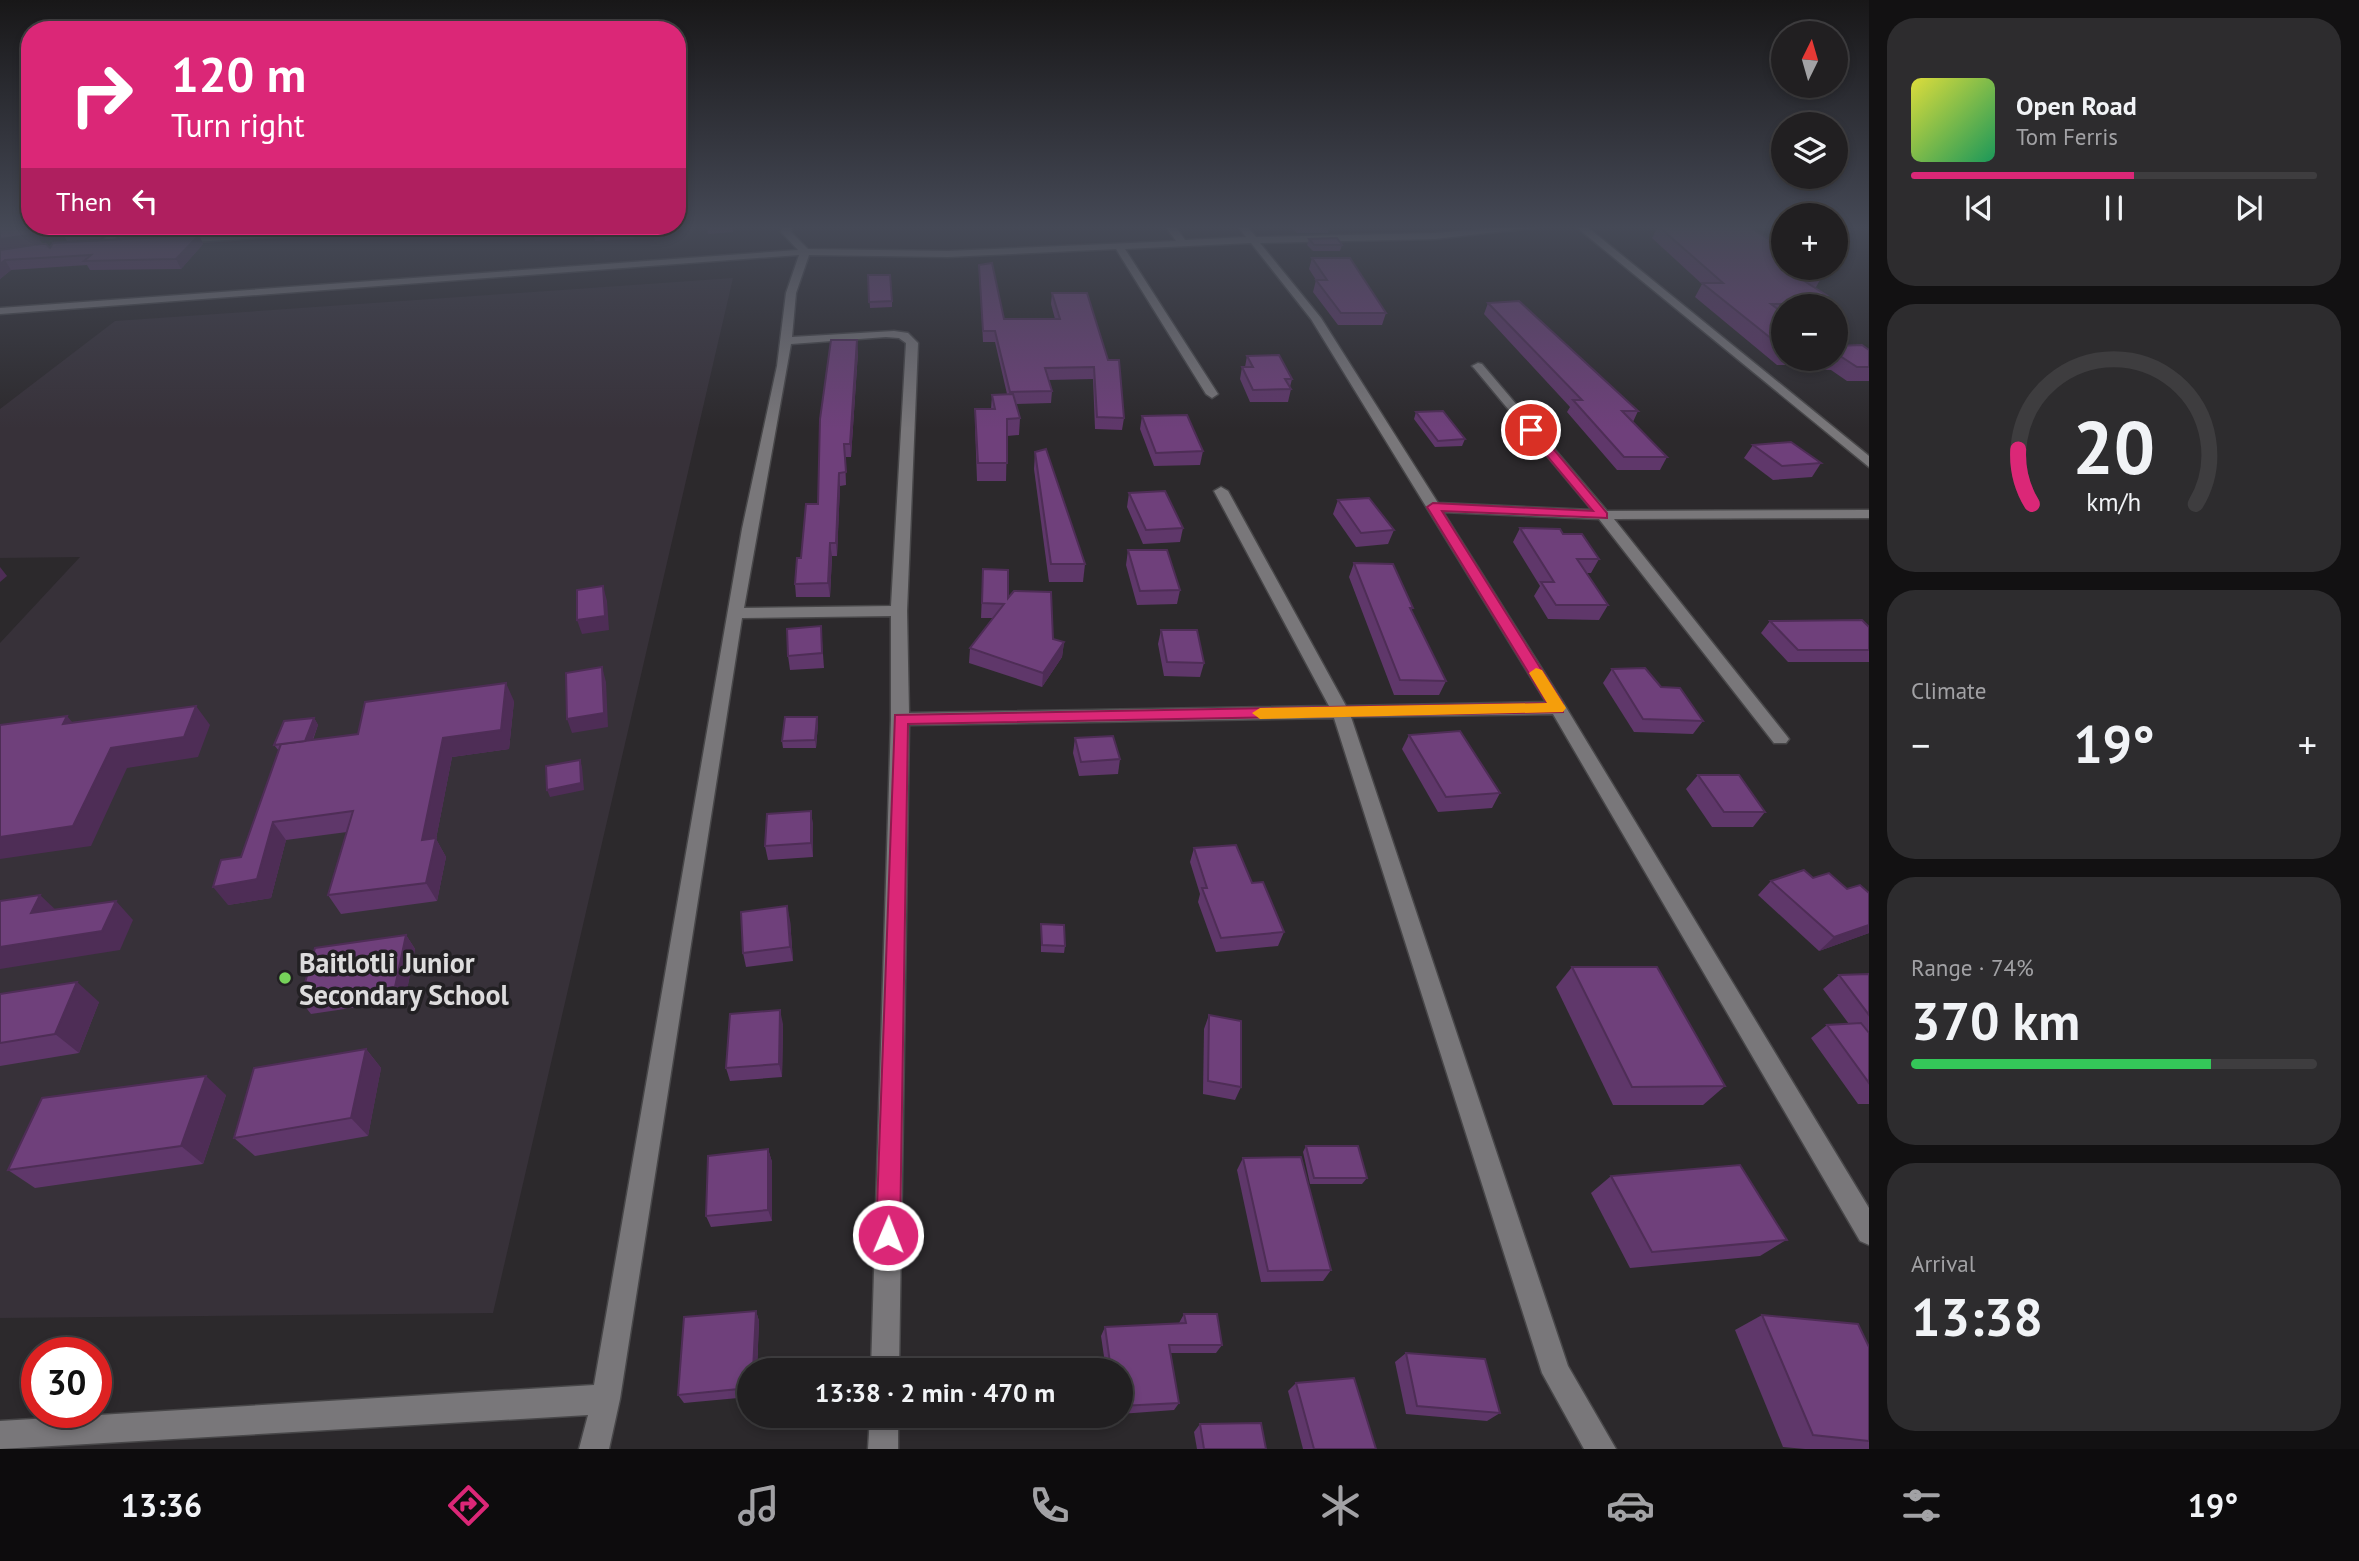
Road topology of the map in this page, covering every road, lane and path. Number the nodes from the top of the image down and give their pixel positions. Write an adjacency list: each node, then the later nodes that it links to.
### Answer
1 (237, 294): 6 (street)
2 (791, 294): 7 (street)
3 (1149, 294): 9 (street)
4 (1296, 294): 12 (street)
5 (1662, 294): 10 (street)
6 (0, 311)
7 (786, 341): 15 (street); 16 (street)
8 (1478, 366): 14 (street)
9 (1212, 394)
10 (1869, 463)
11 (1221, 491): 18 (street)
12 (1433, 507): 14 (street); 17 (street)
13 (1869, 514): 14 (street)
14 (1603, 515): 20 (street)
15 (899, 611): 16 (street); 19 (street)
16 (736, 613): 23 (street)
17 (1558, 708): 18 (street); 21 (street)
18 (1340, 712): 19 (street); 28 (street)
19 (900, 719): 22 (street)
20 (1780, 739)
21 (1869, 1232)
22 (885, 1358)
23 (606, 1399): 25 (street); 26 (street)
24 (884, 1428): 27 (street)
25 (0, 1436)
26 (594, 1449)
27 (883, 1449)
28 (1601, 1449)

